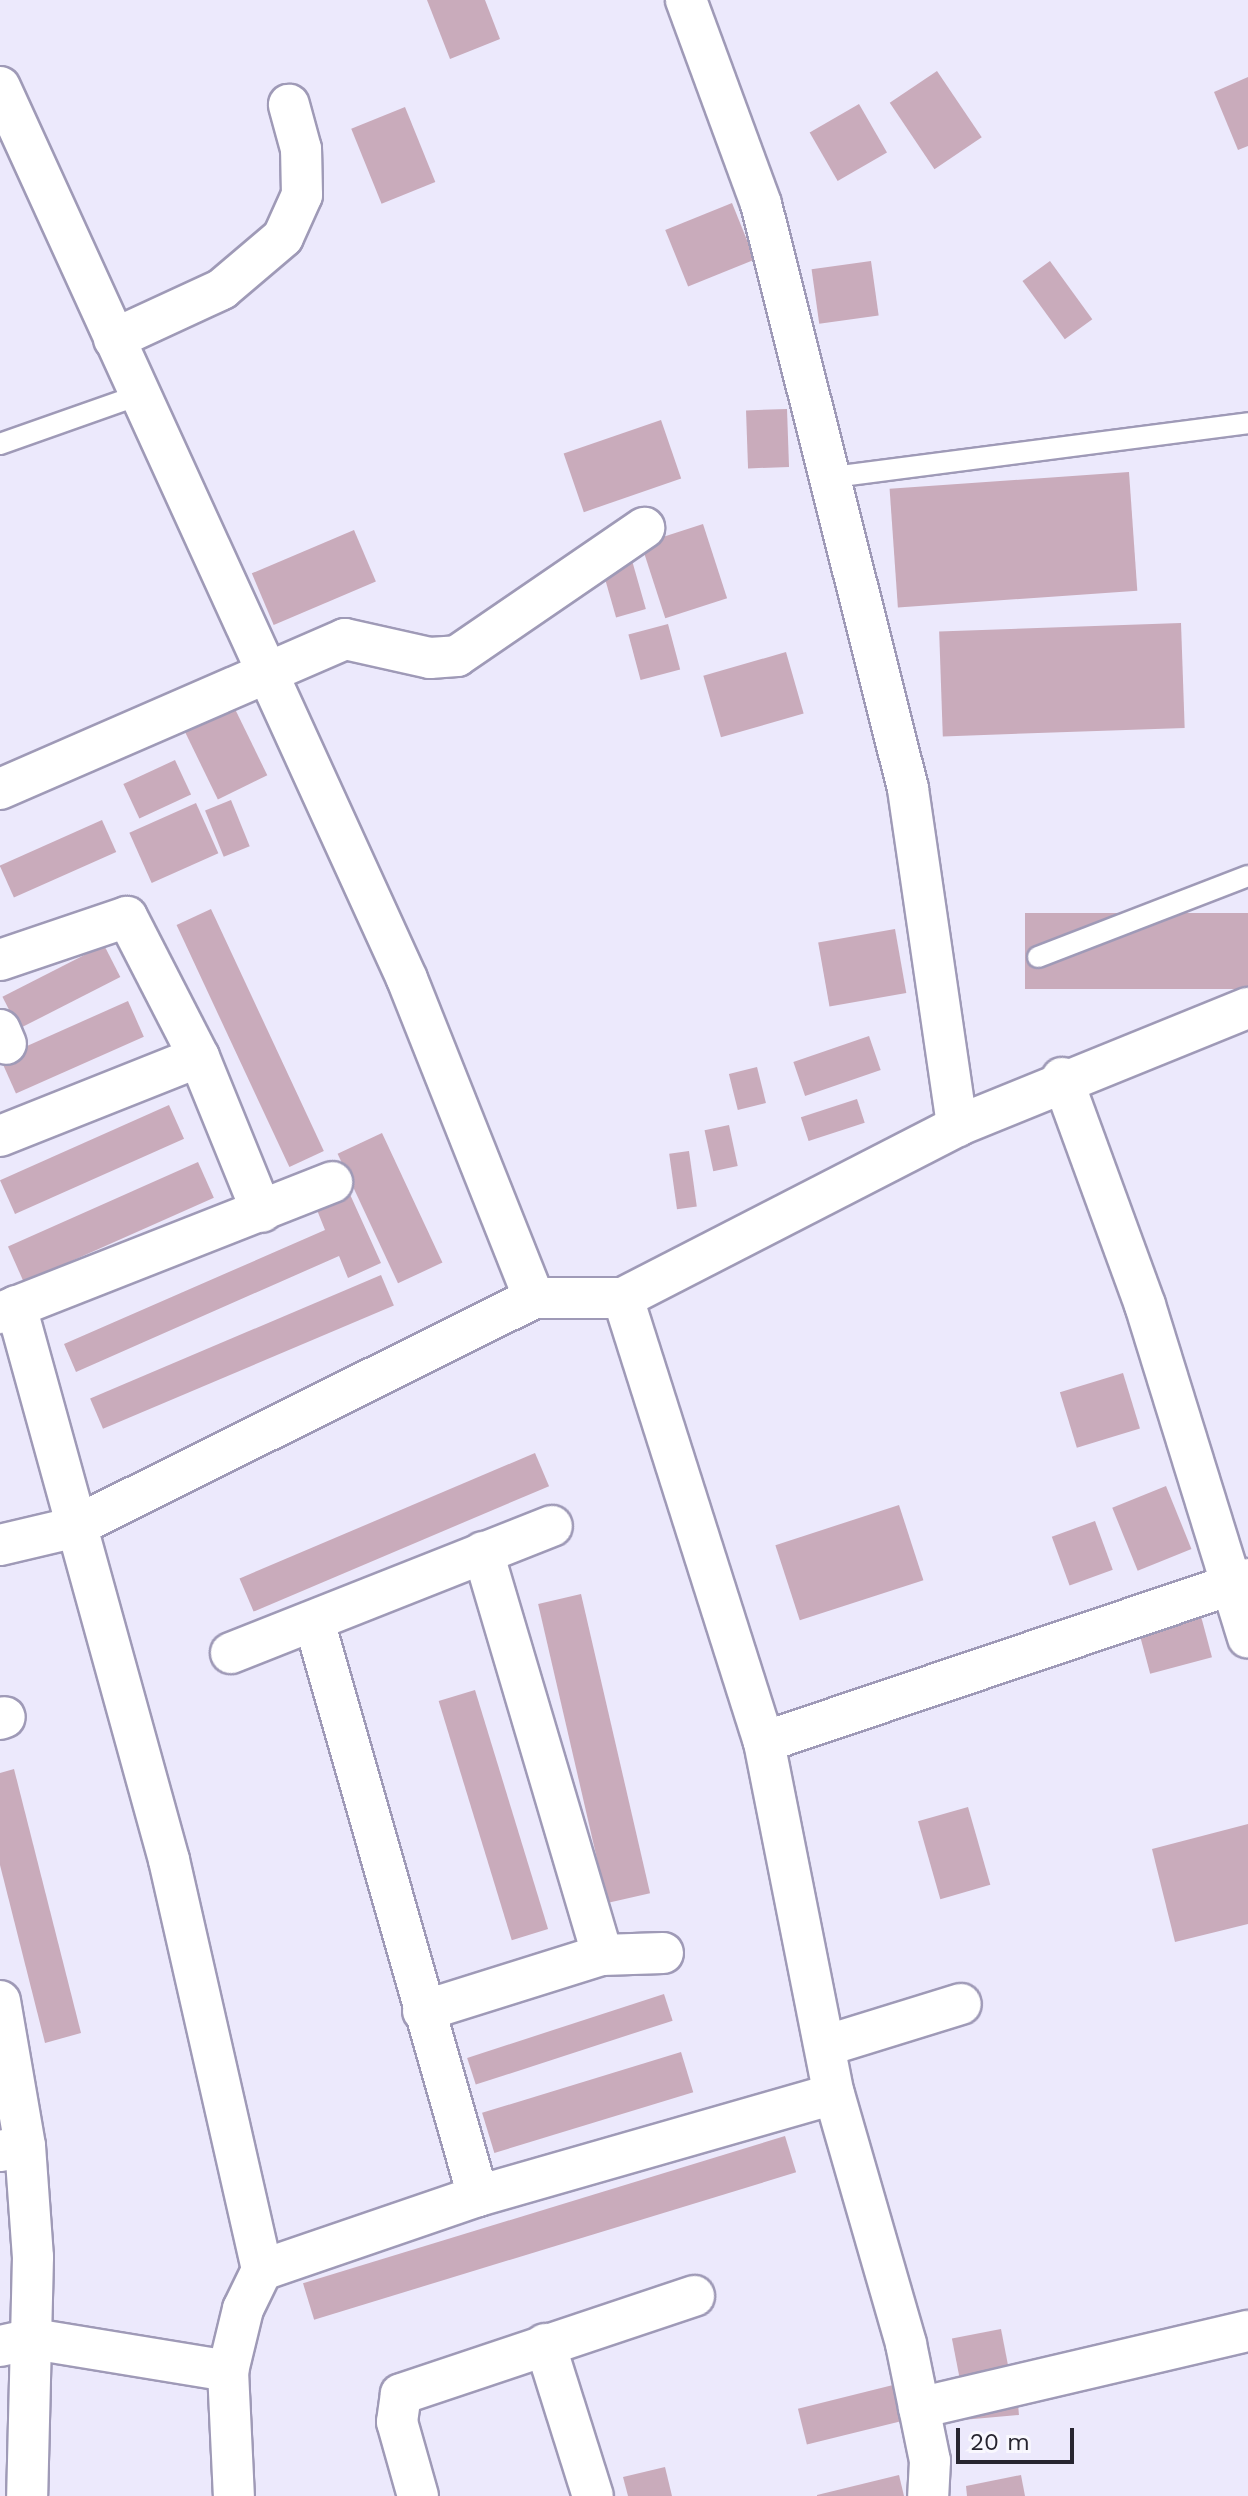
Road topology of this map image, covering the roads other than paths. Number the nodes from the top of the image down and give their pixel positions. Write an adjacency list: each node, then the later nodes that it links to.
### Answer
1 (686, 0): 8 (street)
2 (0, 87): 4 (street)
3 (289, 105): 4 (street)
4 (114, 339): 5 (street)
5 (139, 395): 7 (lane); 10 (street)
6 (1248, 423): 8 (lane)
7 (0, 444)
8 (826, 478): 18 (street)
9 (644, 528): 10 (street)
10 (265, 676): 11 (street); 22 (street)
11 (0, 789)
12 (1248, 876): 13 (lane)
13 (1038, 957)
14 (0, 960): 16 (street)
15 (1248, 1008): 17 (street)
16 (199, 1057): 19 (street); 21 (street)
17 (1062, 1078): 18 (street); 29 (street)
18 (957, 1126): 23 (street)
19 (0, 1136)
20 (332, 1182): 21 (street)
21 (262, 1212): 24 (street)
22 (534, 1298): 23 (street); 26 (street)
23 (623, 1298): 33 (street)
24 (8, 1310): 26 (street)
25 (552, 1526): 28 (street)
26 (72, 1528): 27 (street); 43 (street)
27 (0, 1545)
28 (483, 1552): 30 (street); 35 (street)
29 (1240, 1582): 31 (street); 33 (street)
30 (314, 1621): 32 (street); 38 (street)
31 (1248, 1637)
32 (231, 1653)
33 (764, 1742): 39 (street)
34 (663, 1953): 35 (street)
35 (602, 1955): 38 (street)
36 (0, 2001): 41 (street)
37 (961, 2004): 39 (street)
38 (423, 2011): 42 (street)
39 (825, 2046): 40 (street)
40 (834, 2094): 42 (street); 49 (street)
41 (12, 2148): 46 (street)
42 (478, 2196): 43 (street)
43 (262, 2270): 48 (street)
44 (694, 2296): 47 (street)
45 (1248, 2331): 49 (street)
46 (17, 2342): 48 (street); 50 (street)
47 (545, 2344): 52 (street); 53 (street)
48 (228, 2371): 51 (street)
49 (919, 2408): 54 (street)
50 (27, 2496)
51 (234, 2496)
52 (418, 2496)
53 (593, 2496)
54 (928, 2496)

